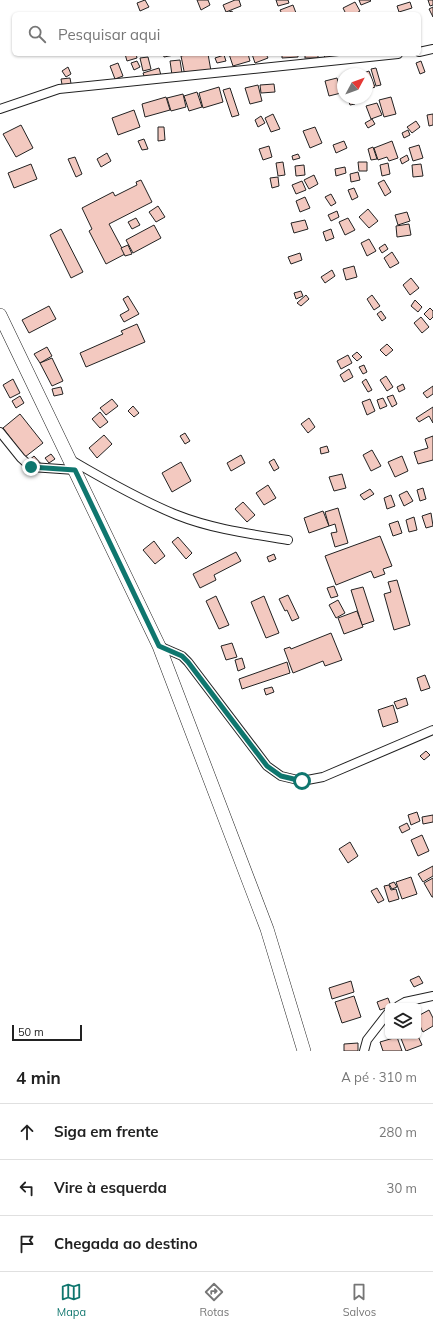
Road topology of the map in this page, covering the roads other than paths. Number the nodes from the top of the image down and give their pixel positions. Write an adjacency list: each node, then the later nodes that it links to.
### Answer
1 (433, 49): 2 (street)
2 (421, 52)
3 (379, 56): 4 (street)
4 (0, 109)
5 (0, 315): 7 (main road)
6 (0, 432): 7 (street)
7 (73, 465): 8 (street); 9 (main road)
8 (288, 540)
9 (159, 646): 10 (street); 14 (main road)
10 (433, 730)
11 (433, 996): 12 (street)
12 (403, 1003)
13 (385, 1016): 15 (street)
14 (304, 1051)
15 (364, 1051)

